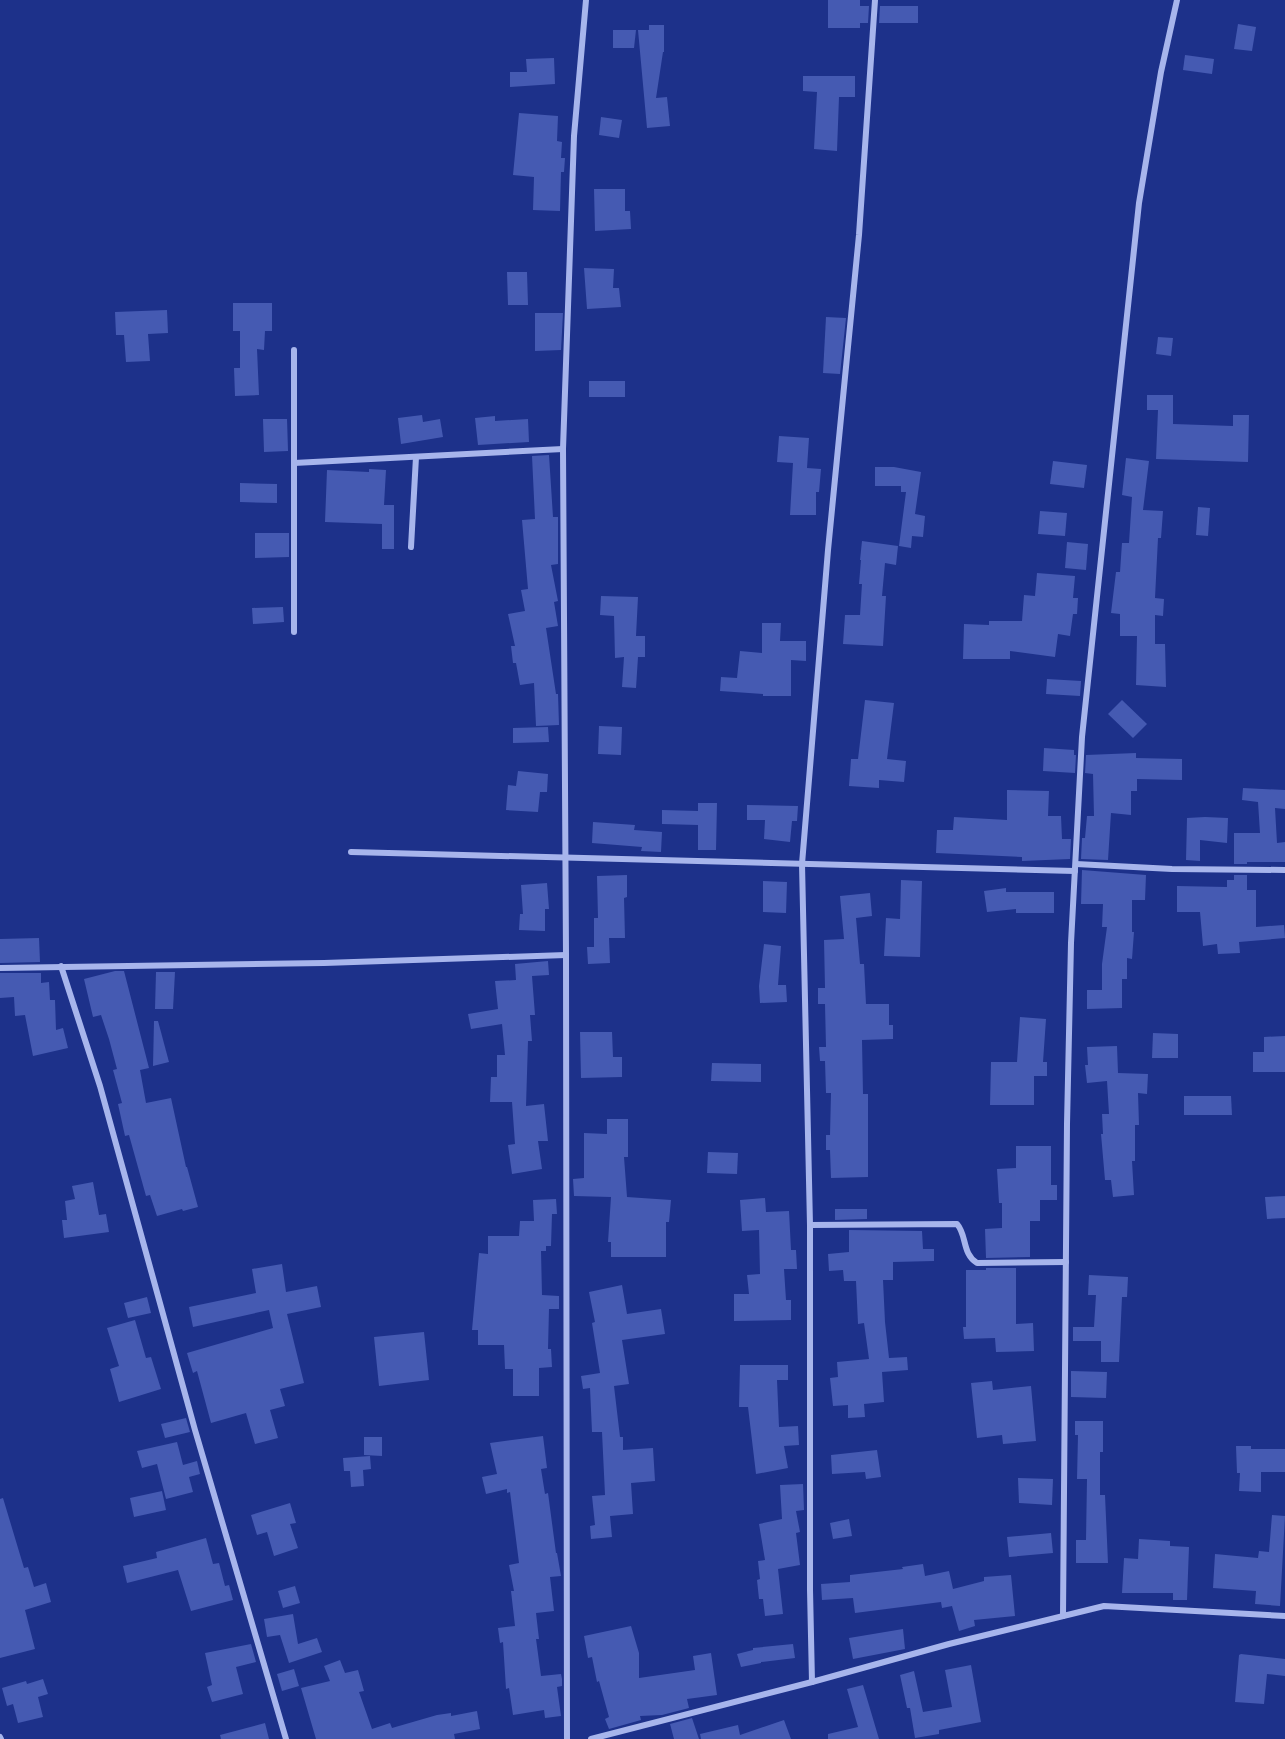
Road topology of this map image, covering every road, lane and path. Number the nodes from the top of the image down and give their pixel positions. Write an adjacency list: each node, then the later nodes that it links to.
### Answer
1 (586, 0): 5 (street)
2 (875, 0): 12 (street)
3 (1177, 0): 13 (street)
4 (294, 350): 7 (street)
5 (563, 449): 6 (street); 11 (street)
6 (416, 457): 7 (street); 8 (street)
7 (294, 463): 9 (street)
8 (411, 547)
9 (294, 632)
10 (351, 852): 11 (street)
11 (565, 859): 12 (street); 15 (street)
12 (802, 864): 13 (street); 18 (street)
13 (1076, 867): 14 (street); 19 (street)
14 (1285, 870)
15 (566, 956): 16 (street); 24 (street)
16 (61, 966): 17 (street); 23 (street)
17 (0, 968)
18 (810, 1225): 19 (street); 22 (street)
19 (1066, 1262): 20 (street)
20 (1063, 1616): 21 (street); 22 (street)
21 (1285, 1616)
22 (812, 1682): 25 (street)
23 (286, 1739)
24 (567, 1739)
25 (591, 1739)

